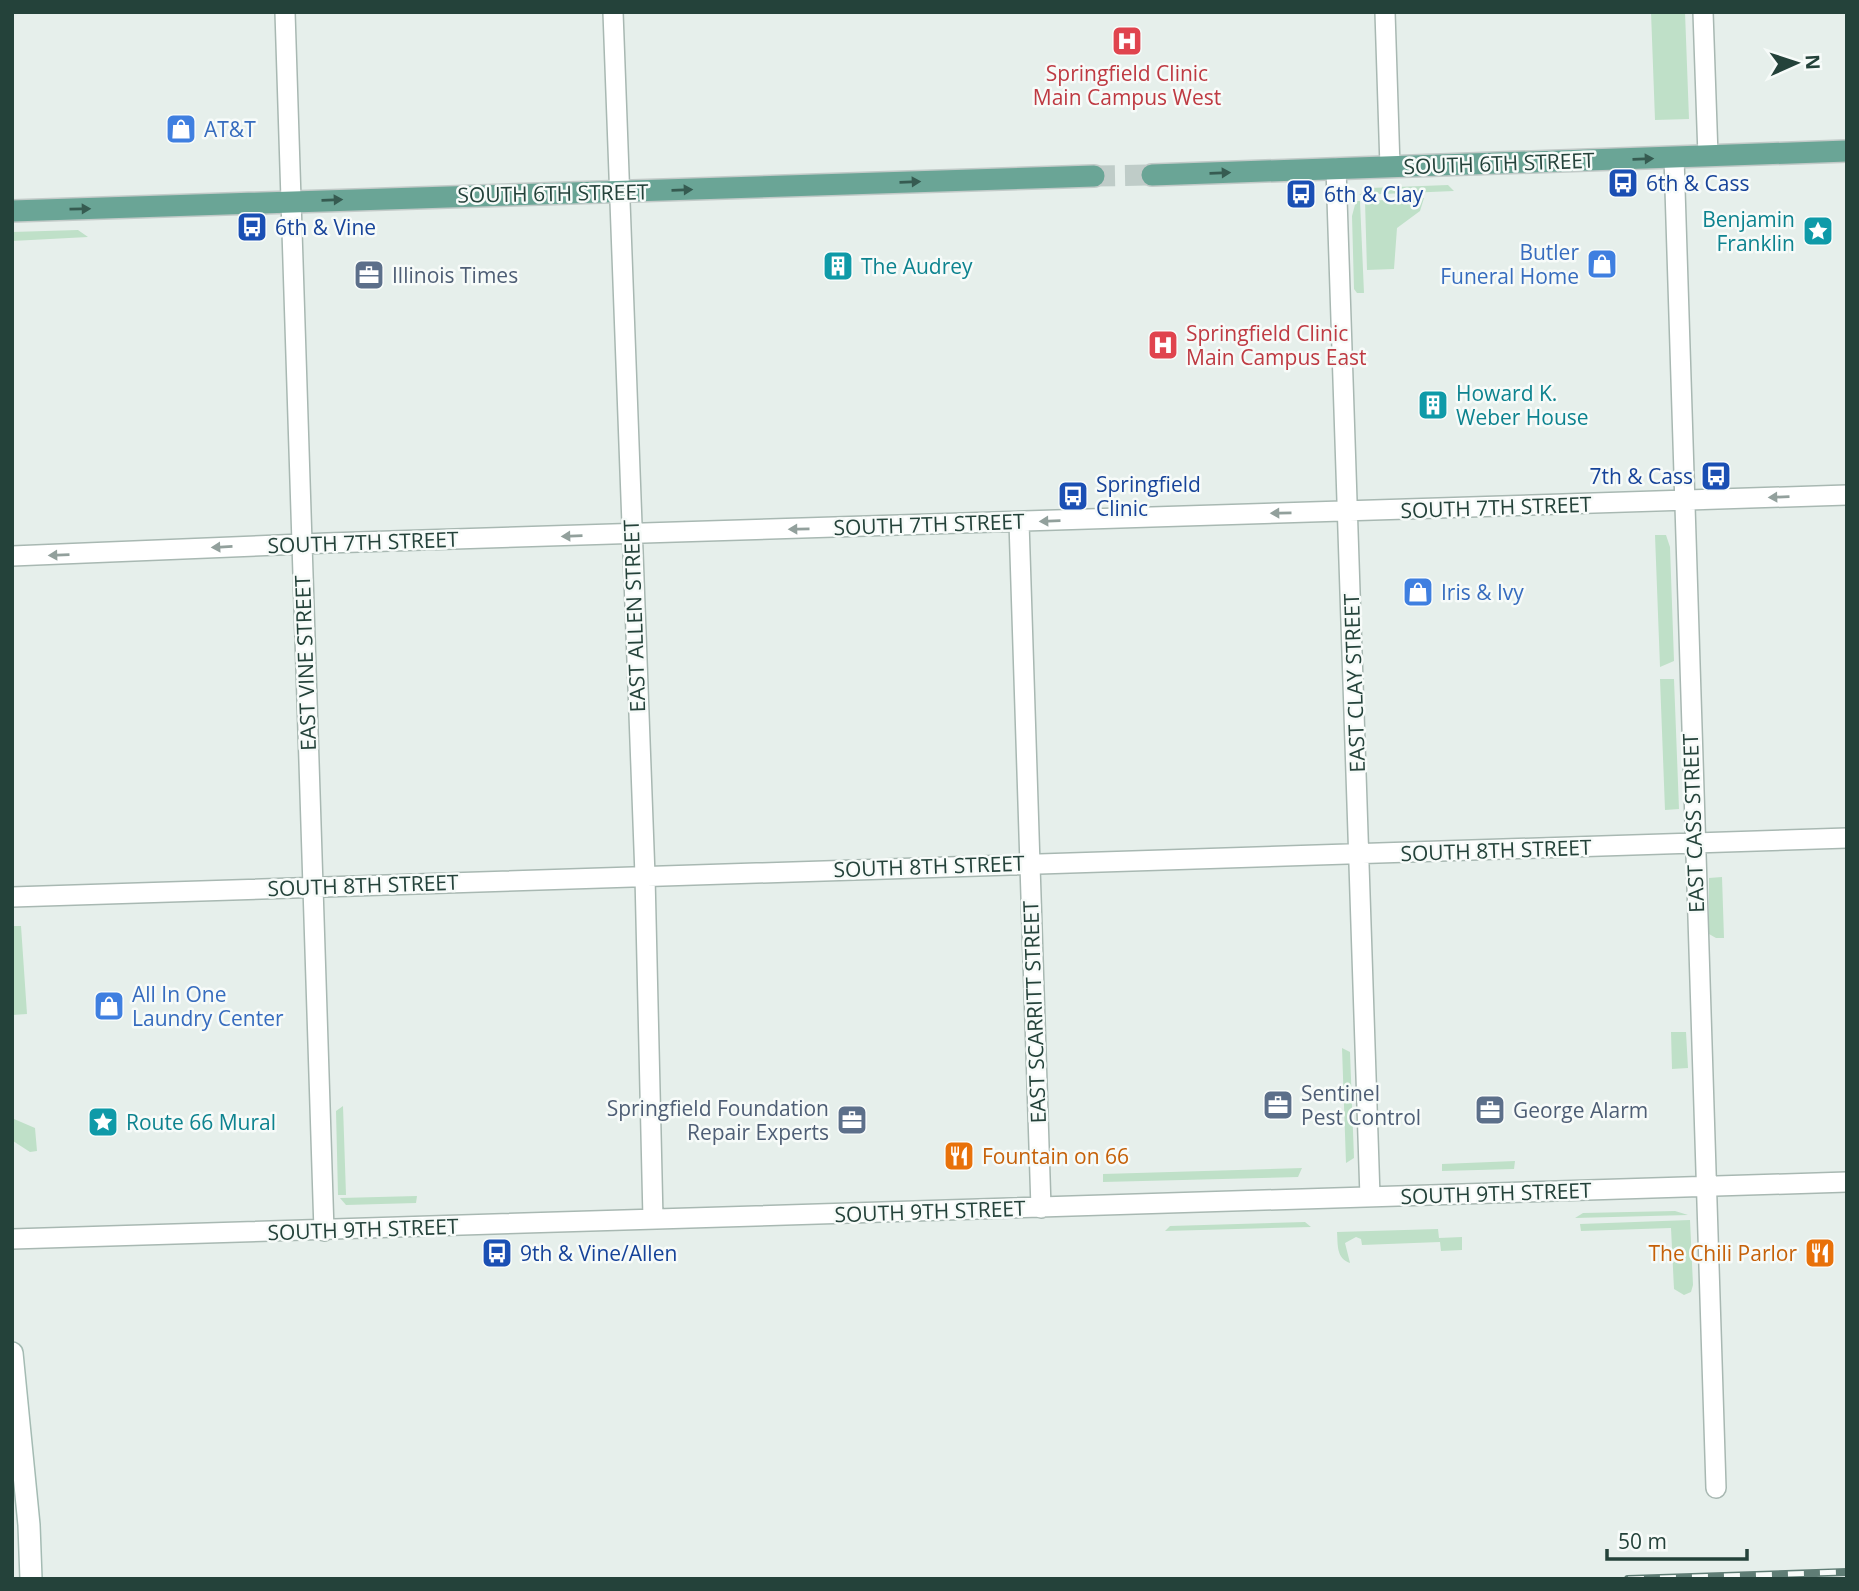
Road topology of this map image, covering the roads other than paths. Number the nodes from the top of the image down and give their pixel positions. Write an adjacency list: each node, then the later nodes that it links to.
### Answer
1 (285, 12): 13 (street, EAST VINE STREET)
2 (613, 12): 12 (street, EAST ALLEN STREET)
3 (1385, 12): 8 (street)
4 (1703, 12): 6 (street)
5 (1847, 152): 6 (main road, SOUTH 6TH STREET)
6 (1708, 156): 7 (main road, SOUTH 6TH STREET)
7 (1674, 157): 8 (main road, SOUTH 6TH STREET, one-way to 7); 16 (street, EAST CASS STREET)
8 (1390, 167): 9 (main road, SOUTH 6TH STREET)
9 (1336, 168): 10 (main road, SOUTH 6TH STREET, one-way to 9); 17 (street, EAST CLAY STREET)
10 (1152, 175)
11 (1094, 176): 12 (main road, SOUTH 6TH STREET, one-way to 11)
12 (620, 192): 13 (main road, SOUTH 6TH STREET, one-way to 12); 19 (street, EAST ALLEN STREET)
13 (290, 201): 14 (main road, SOUTH 6TH STREET, one-way to 13); 20 (street, EAST VINE STREET)
14 (12, 211)
15 (1847, 495): 16 (street, SOUTH 7TH STREET, one-way to 16)
16 (1683, 500): 17 (street, SOUTH 7TH STREET); 23 (street, EAST CASS STREET)
17 (1349, 512): 18 (street, SOUTH 7TH STREET, one-way to 18); 24 (street, EAST CLAY STREET)
18 (1019, 522): 19 (street, SOUTH 7TH STREET, one-way to 19); 25 (street, EAST SCARRITT STREET)
19 (631, 534): 20 (street, SOUTH 7TH STREET, one-way to 20); 26 (street, EAST ALLEN STREET)
20 (301, 544): 21 (street, SOUTH 7TH STREET, one-way to 21); 27 (street, EAST VINE STREET)
21 (12, 556)
22 (1847, 838): 23 (street, SOUTH 8TH STREET)
23 (1694, 844): 24 (street, SOUTH 8TH STREET); 30 (street, EAST CASS STREET)
24 (1360, 853): 25 (street, SOUTH 8TH STREET); 31 (street, EAST CLAY STREET)
25 (1029, 863): 26 (street, SOUTH 8TH STREET); 32 (street, EAST SCARRITT STREET)
26 (645, 876): 27 (street, SOUTH 8TH STREET); 33 (street, EAST ALLEN STREET)
27 (313, 887): 28 (street, SOUTH 8TH STREET); 34 (street, EAST VINE STREET)
28 (12, 897)
29 (1847, 1182): 30 (street, SOUTH 9TH STREET)
30 (1705, 1186): 31 (street, SOUTH 9TH STREET); 37 (street, EAST CASS STREET)
31 (1370, 1197): 32 (street, SOUTH 9TH STREET)
32 (1041, 1208): 33 (street, SOUTH 9TH STREET)
33 (653, 1219): 34 (street, SOUTH 9TH STREET)
34 (324, 1231): 35 (street, SOUTH 9TH STREET)
35 (12, 1239)
36 (12, 1353): 38 (main road)
37 (1716, 1488)
38 (31, 1579)

